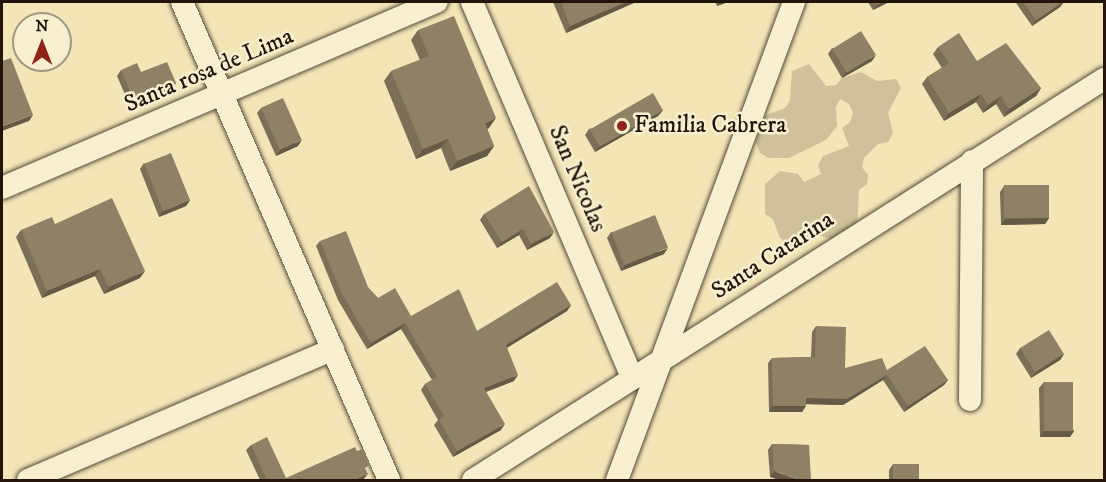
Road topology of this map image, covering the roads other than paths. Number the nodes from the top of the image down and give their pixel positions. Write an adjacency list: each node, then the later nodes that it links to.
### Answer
1 (182, 2): 6 (street)
2 (437, 2): 6 (street, Santa rosa de Lima)
3 (472, 2): 11 (street, San Nicolas)
4 (794, 2): 10 (street)
5 (1104, 79): 7 (street, Santa Catarina)
6 (223, 95): 8 (street, Santa rosa de Lima); 9 (street)
7 (972, 161): 10 (street, Santa Catarina); 12 (street)
8 (2, 188)
9 (333, 349): 13 (street); 14 (street)
10 (660, 360): 11 (street, Santa Catarina); 16 (street)
11 (632, 378): 15 (street, Santa Catarina)
12 (970, 400)
13 (28, 480)
14 (389, 480)
15 (473, 480)
16 (617, 480)

